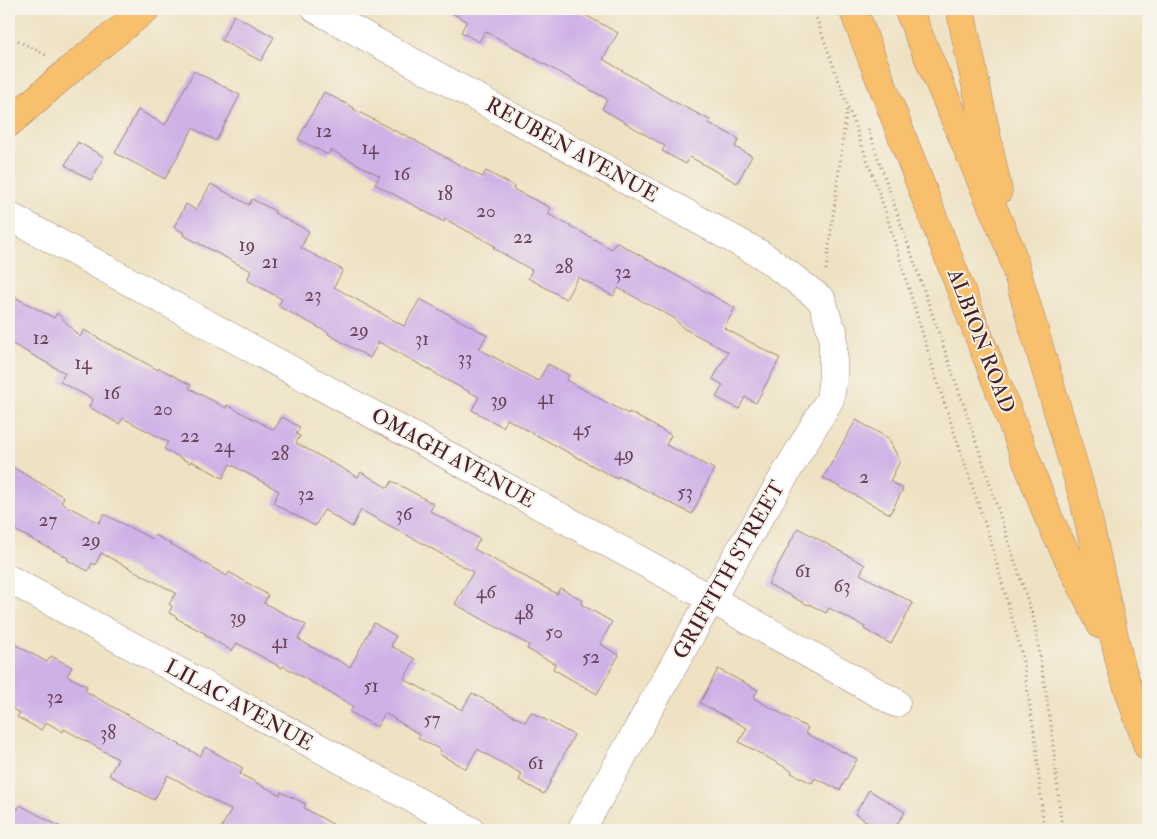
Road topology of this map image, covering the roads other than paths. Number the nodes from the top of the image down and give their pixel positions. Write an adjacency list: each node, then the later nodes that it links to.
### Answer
1 (146, 9): 6 (main road)
2 (316, 9): 9 (street, REUBEN AVENUE)
3 (853, 9): 12 (main road, ALBION ROAD)
4 (908, 9): 8 (main road, ALBION ROAD)
5 (960, 9): 8 (main road)
6 (9, 123)
7 (9, 216): 11 (street, OMAGH AVENUE)
8 (1010, 248): 12 (main road, ALBION ROAD)
9 (822, 300): 11 (street, GRIFFITH STREET)
10 (9, 579): 15 (street, LILAC AVENUE)
11 (711, 600): 13 (street, OMAGH AVENUE); 16 (street, GRIFFITH STREET)
12 (1121, 667): 14 (main road, ALBION ROAD)
13 (896, 703)
14 (1148, 747)
15 (470, 830)
16 (581, 830)

